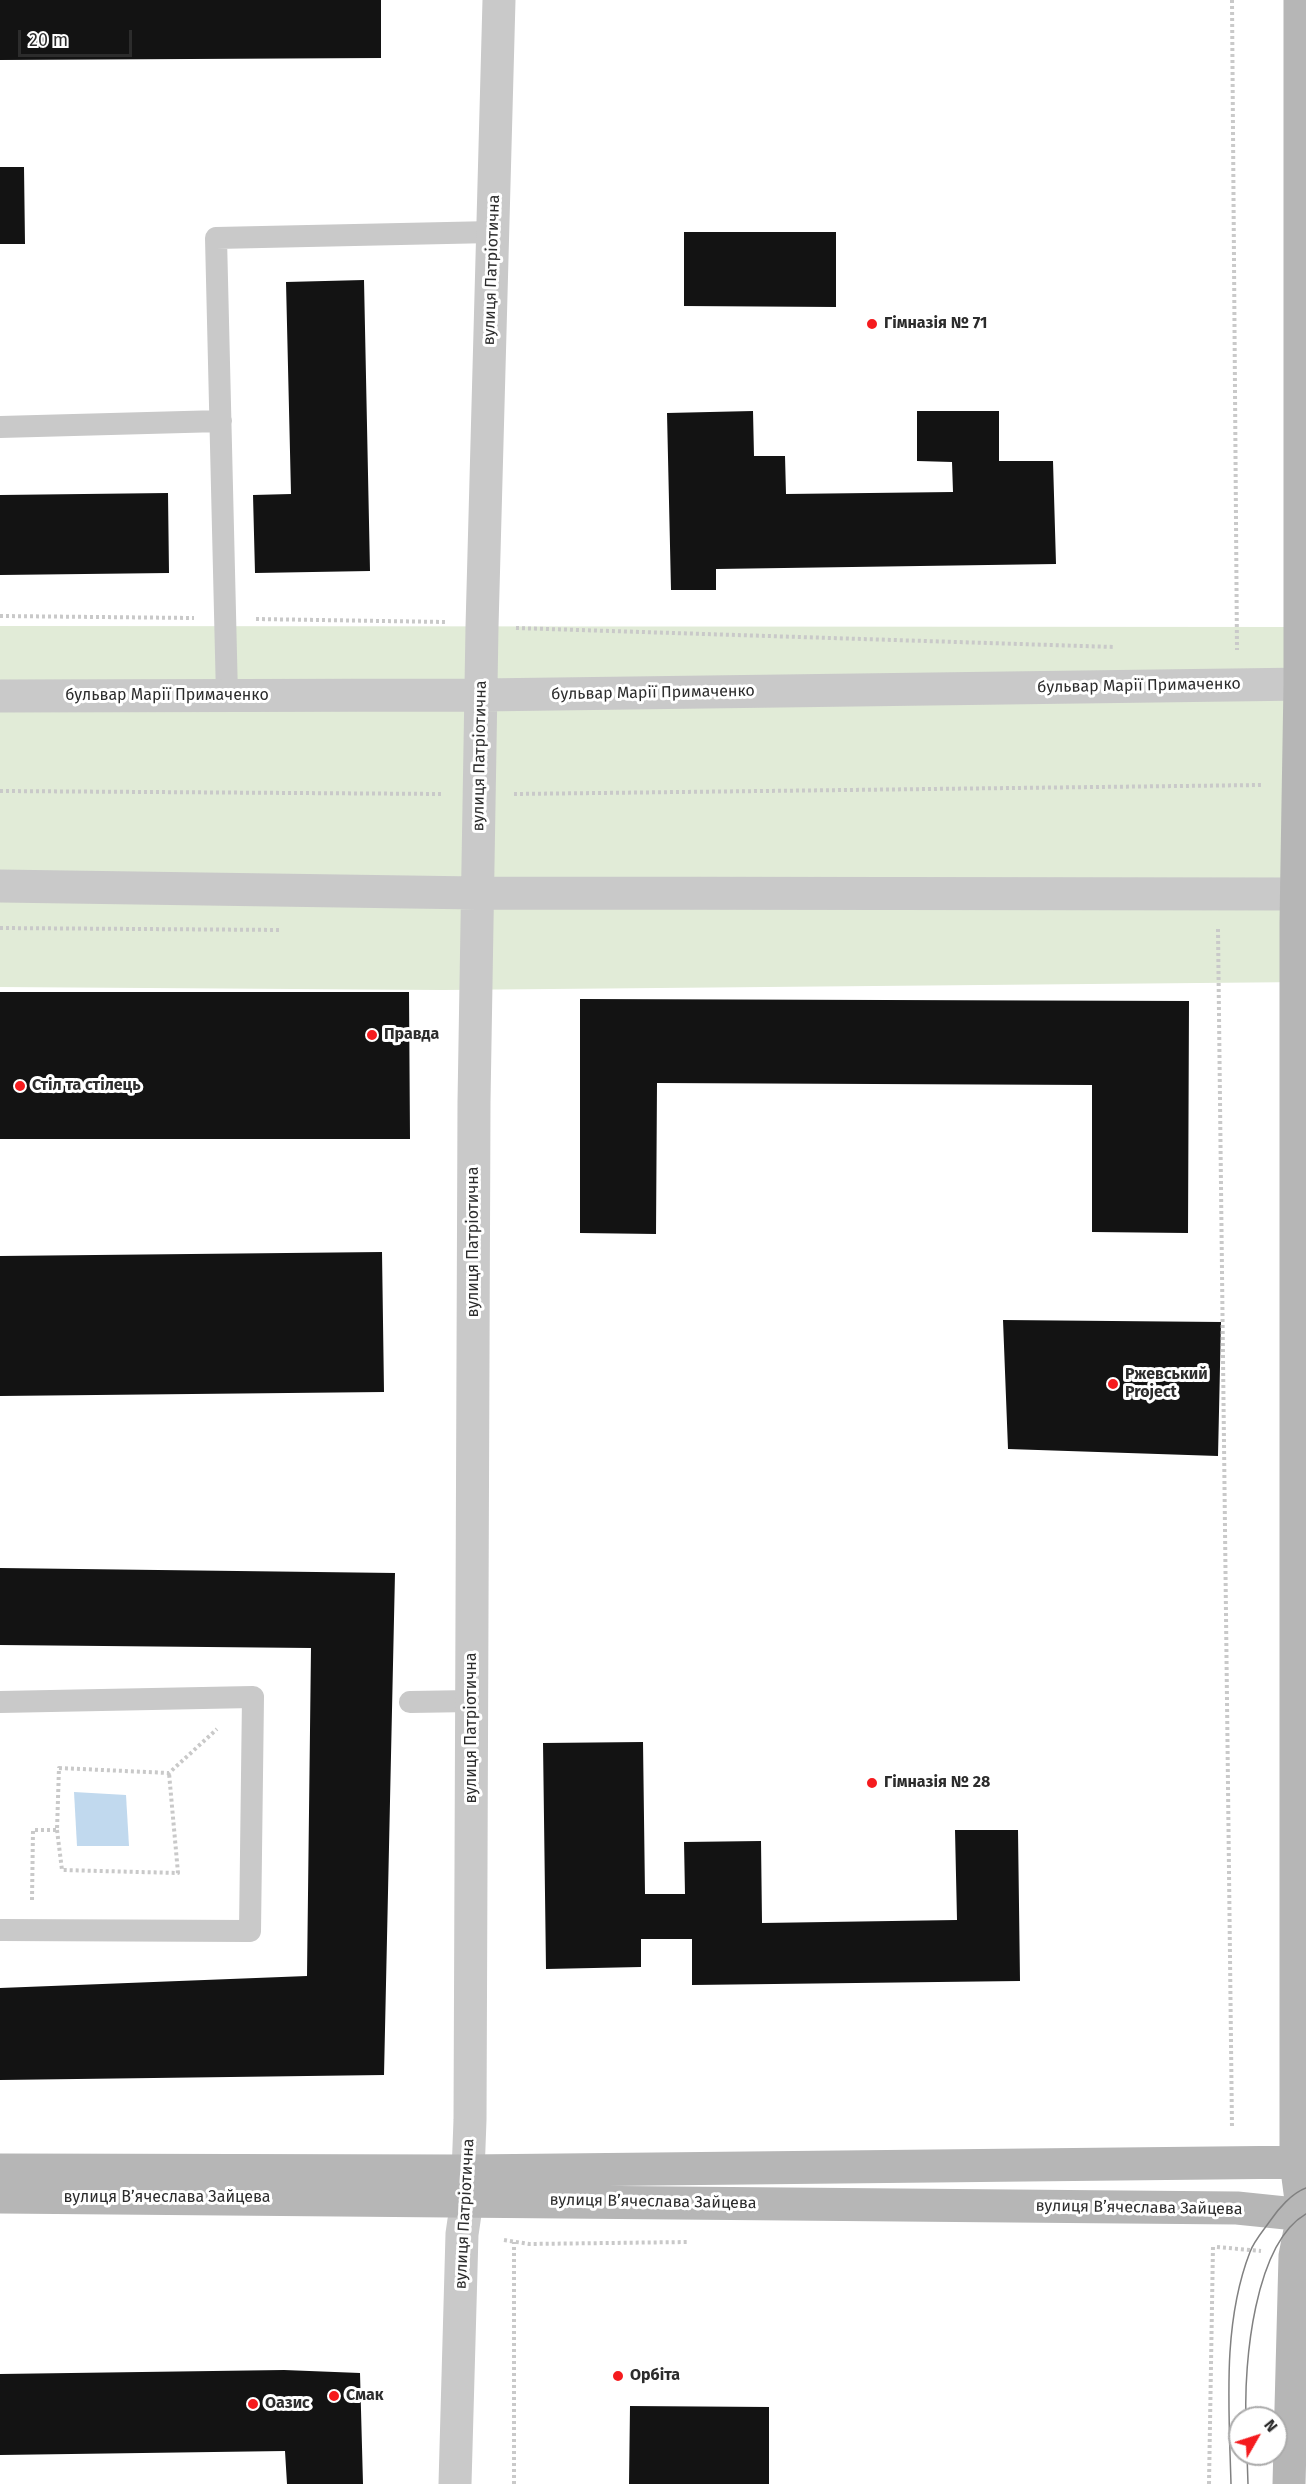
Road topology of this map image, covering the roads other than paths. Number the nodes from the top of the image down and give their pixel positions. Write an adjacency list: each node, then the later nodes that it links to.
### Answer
1 (499, 0): 3 (street, вулиця Патріотична)
2 (1300, 0): 6 (main road)
3 (493, 232): 4 (lane); 7 (street, вулиця Патріотична)
4 (221, 421): 5 (lane); 9 (lane)
5 (0, 427)
6 (1302, 674): 7 (street, бульвар Марії Примаченко); 12 (main road)
7 (481, 695): 9 (street, бульвар Марії Примаченко); 11 (street, вулиця Патріотична)
8 (0, 696): 9 (street, бульвар Марії Примаченко)
9 (227, 696)
10 (0, 886): 11 (street)
11 (477, 893): 12 (street); 13 (street, вулиця Патріотична)
12 (1301, 894): 16 (main road)
13 (472, 1701): 15 (lane); 20 (street, вулиця Патріотична)
14 (0, 1702): 17 (lane)
15 (410, 1702)
16 (1301, 1741): 18 (main road)
17 (0, 1930)
18 (1301, 2162): 20 (main road, вулиця Вʼячеслава Зайцева); 22 (main road)
19 (0, 2170): 20 (main road, вулиця Вʼячеслава Зайцева)
20 (467, 2186): 21 (main road, вулиця Вʼячеслава Зайцева); 22 (main road, вулиця Вʼячеслава Зайцева); 23 (street, вулиця Патріотична)
21 (0, 2197)
22 (1305, 2215): 24 (main road)
23 (455, 2484)
24 (1289, 2484)

